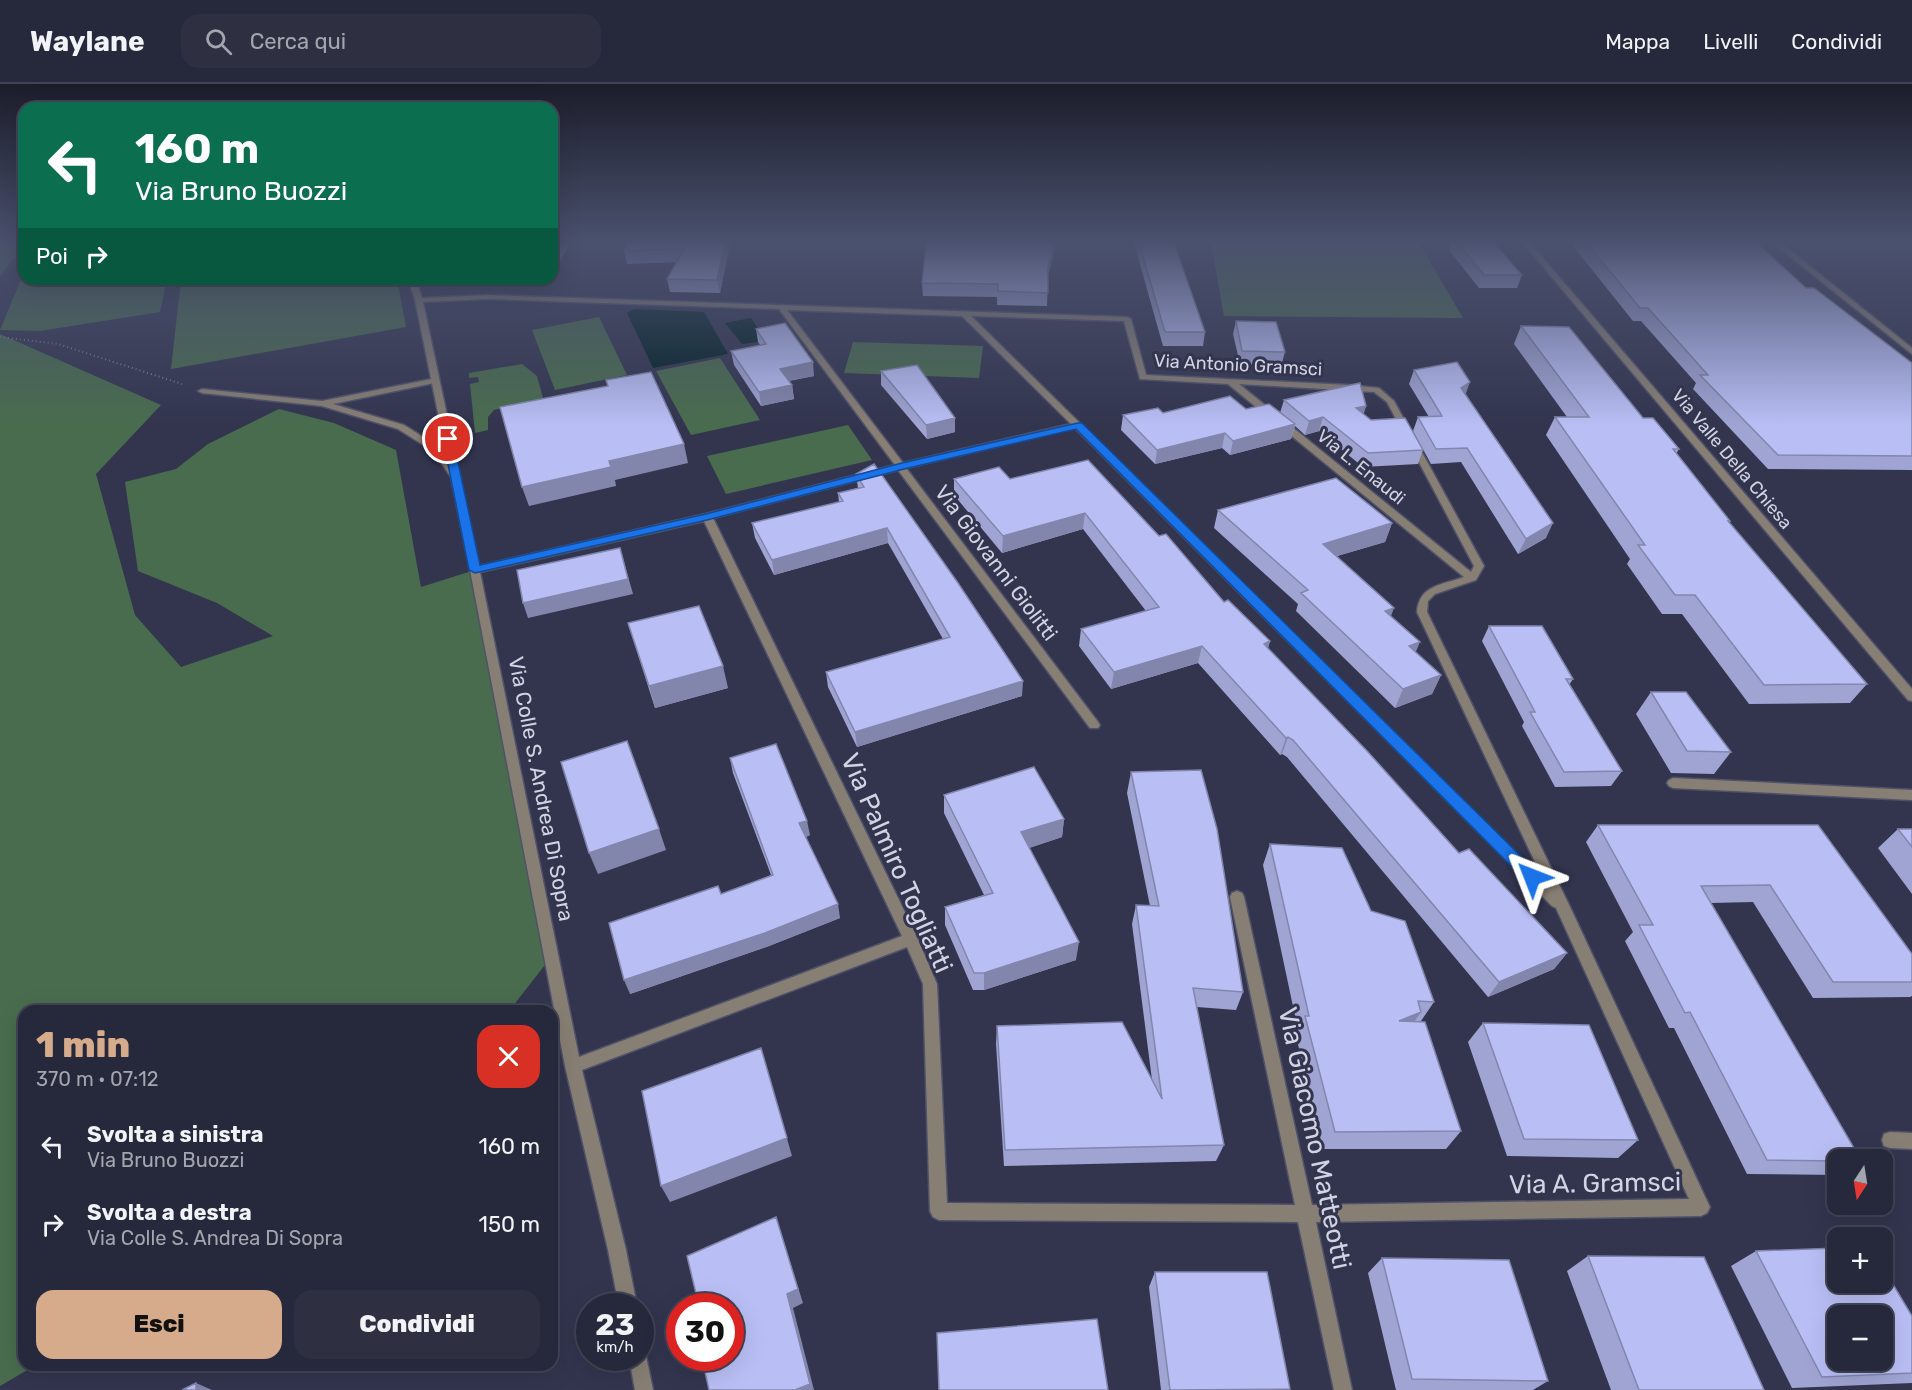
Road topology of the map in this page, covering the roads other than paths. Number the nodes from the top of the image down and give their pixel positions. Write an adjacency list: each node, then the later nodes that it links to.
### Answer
1 (420, 304): 8 (street, Via Colle S. Andrea Di Sopra)
2 (692, 304): 5 (street, Via Antonio Gramsci)
3 (1578, 304): 18 (street, Via Valle Della Chiesa)
4 (1852, 304): 7 (street)
5 (781, 307): 6 (street, Via Antonio Gramsci); 13 (street, Via Giovanni Giolitti)
6 (965, 314): 9 (street, Via Antonio Gramsci); 12 (street)
7 (1912, 352)
8 (436, 380): 11 (street); 14 (street, Via Colle S. Andrea Di Sopra)
9 (1230, 381): 17 (street, Via L. Enaudi); 17 (street, Via Antonio Gramsci)
10 (202, 391): 11 (street)
11 (322, 404): 14 (street)
12 (1078, 426): 13 (street); 23 (street)
13 (902, 466): 15 (street); 19 (street, Via Giovanni Giolitti)
14 (456, 478): 16 (street, Via Colle S. Andrea Di Sopra)
15 (707, 517): 16 (street); 24 (street, Via Palmiro Togliatti)
16 (475, 570): 25 (street, Via Colle S. Andrea Di Sopra)
17 (1472, 578): 23 (street)
18 (1912, 698)
19 (1094, 726)
20 (1673, 783): 21 (street)
21 (1912, 795)
22 (1237, 897): 28 (street, Via Giacomo Matteotti)
23 (1564, 909): 28 (street, Via A. Gramsci)
24 (911, 939): 25 (street); 28 (street, Via Palmiro Togliatti)
25 (573, 1066): 29 (street, Via Colle S. Andrea Di Sopra)
26 (1890, 1140): 27 (street)
27 (1912, 1141)
28 (1306, 1214): 32 (street, Via Giacomo Matteotti)
29 (625, 1293)
30 (640, 1371): 31 (street)
31 (644, 1390)
32 (1343, 1390)

